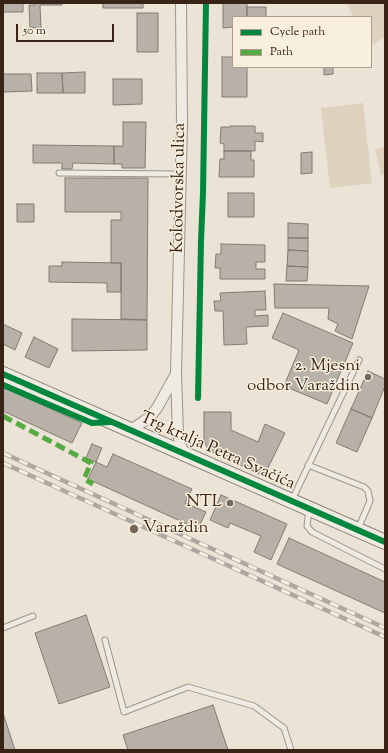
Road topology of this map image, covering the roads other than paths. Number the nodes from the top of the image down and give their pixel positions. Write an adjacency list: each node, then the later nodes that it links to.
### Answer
1 (181, 3): 3 (street, Kolodvorska ulica)
2 (59, 173): 3 (lane)
3 (181, 174): 6 (street, Kolodvorska ulica)
4 (359, 360): 9 (lane)
5 (3, 374): 7 (main road, Trg kralja Petra Svačića)
6 (176, 374): 7 (street, Trg kralja Petra Svačića); 8 (street, Trg kralja Petra Svačića)
7 (130, 429): 8 (main road, Trg kralja Petra Svačića)
8 (184, 453): 10 (main road, Trg kralja Petra Svačića)
9 (308, 465): 10 (lane); 12 (lane)
10 (291, 500): 11 (main road, Trg kralja Petra Svačića)
11 (309, 508): 12 (main road, Trg kralja Petra Svačića); 14 (lane)
12 (358, 530): 13 (main road, Trg kralja Petra Svačića)
13 (385, 542)
14 (385, 569)
15 (33, 616): 16 (lane)
16 (3, 628)
17 (105, 640): 18 (lane)
18 (291, 750)

